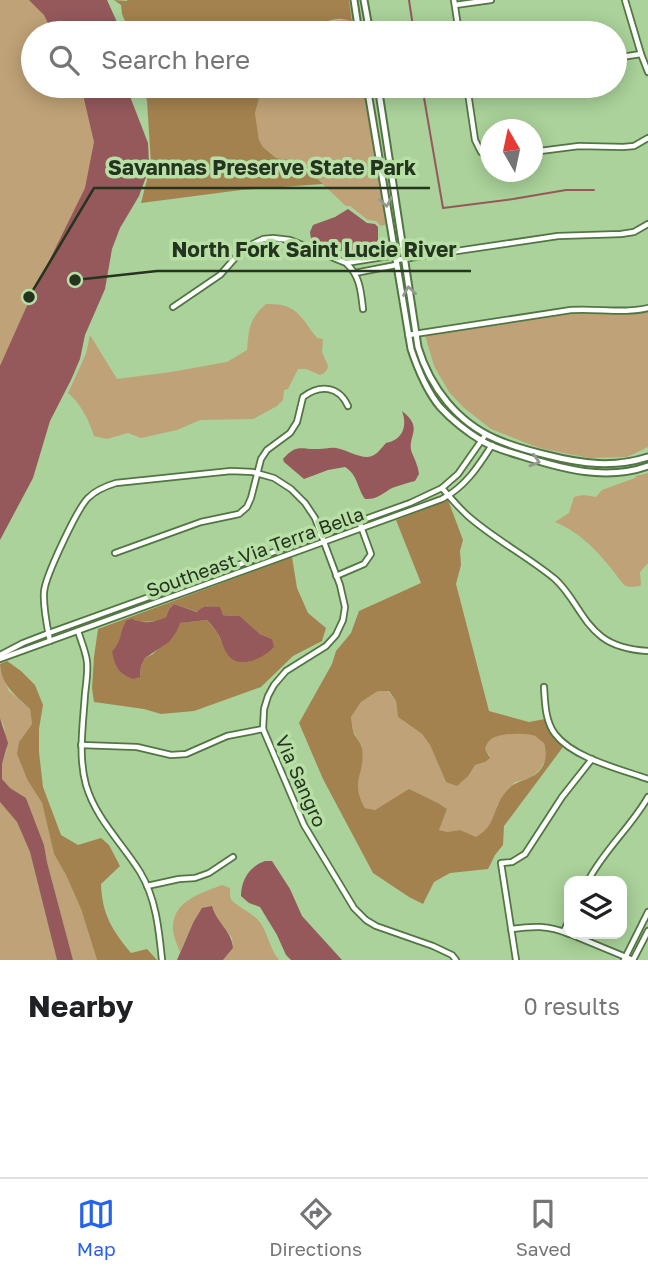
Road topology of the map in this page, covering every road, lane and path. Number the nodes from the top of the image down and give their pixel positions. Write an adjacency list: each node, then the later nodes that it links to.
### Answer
1 (354, 0): 6 (street)
2 (365, 0): 7 (street)
3 (491, 0): 5 (street)
4 (625, 0): 9 (street)
5 (455, 3): 8 (street)
6 (357, 21)
7 (368, 21)
8 (457, 21)
9 (641, 54): 10 (street); 11 (street)
10 (627, 56)
11 (648, 72)
12 (370, 98): 20 (street, one-way to 20)
13 (380, 98): 19 (street)
14 (469, 98): 16 (street)
15 (648, 138): 17 (street)
16 (480, 150)
17 (543, 151)
18 (648, 224): 19 (street)
19 (404, 259): 20 (street); 26 (street, one-way to 19)
20 (396, 260): 21 (street); 22 (street); 27 (street)
21 (346, 263): 22 (street); 23 (street)
22 (355, 273): 24 (street)
23 (173, 307)
24 (363, 309)
25 (648, 309): 26 (street)
26 (416, 333): 27 (street); 29 (street)
27 (408, 335): 31 (street)
28 (348, 406): 35 (street)
29 (486, 434): 30 (street); 31 (street, Southeast Via Terra Bella)
30 (495, 439): 32 (street, Southeast Via Terra Bella); 33 (street)
31 (482, 441): 32 (street); 36 (street, Southeast Via Terra Bella)
32 (492, 446): 34 (street, one-way to 34); 37 (street, Southeast Via Terra Bella)
33 (648, 457)
34 (648, 466)
35 (257, 473): 40 (street, Via Sangro); 42 (street); 45 (street)
36 (442, 488): 37 (street); 38 (street, Southeast Via Terra Bella)
37 (449, 495): 39 (street, Southeast Via Terra Bella); 47 (street)
38 (359, 521): 39 (street); 40 (street, Southeast Via Terra Bella)
39 (362, 528): 41 (street, Southeast Via Terra Bella); 43 (street)
40 (321, 534): 41 (street, Via Sangro); 45 (street, Southeast Via Terra Bella)
41 (324, 542): 43 (street, Via Sangro); 44 (street, Southeast Via Terra Bella)
42 (115, 552)
43 (336, 576): 50 (street, Via Sangro)
44 (78, 631): 46 (street, Southeast Via Terra Bella); 51 (street)
45 (49, 633): 46 (street); 48 (street, Southeast Via Terra Bella)
46 (50, 641): 48 (street, Southeast Via Terra Bella)
47 (648, 650)
48 (0, 657)
49 (544, 687): 52 (street)
50 (262, 729): 51 (street); 65 (street, Via Sangro)
51 (81, 745): 57 (street)
52 (592, 759): 53 (street); 59 (street)
53 (648, 779)
54 (648, 797): 56 (street)
55 (233, 857): 57 (street)
56 (592, 876)
57 (147, 886): 64 (street)
58 (648, 912): 63 (street)
59 (511, 929): 61 (street); 66 (street)
60 (648, 931): 67 (street)
61 (564, 932)
62 (581, 939): 63 (street)
63 (624, 958): 67 (street)
64 (162, 960)
65 (456, 960)
66 (516, 960)
67 (633, 960)

